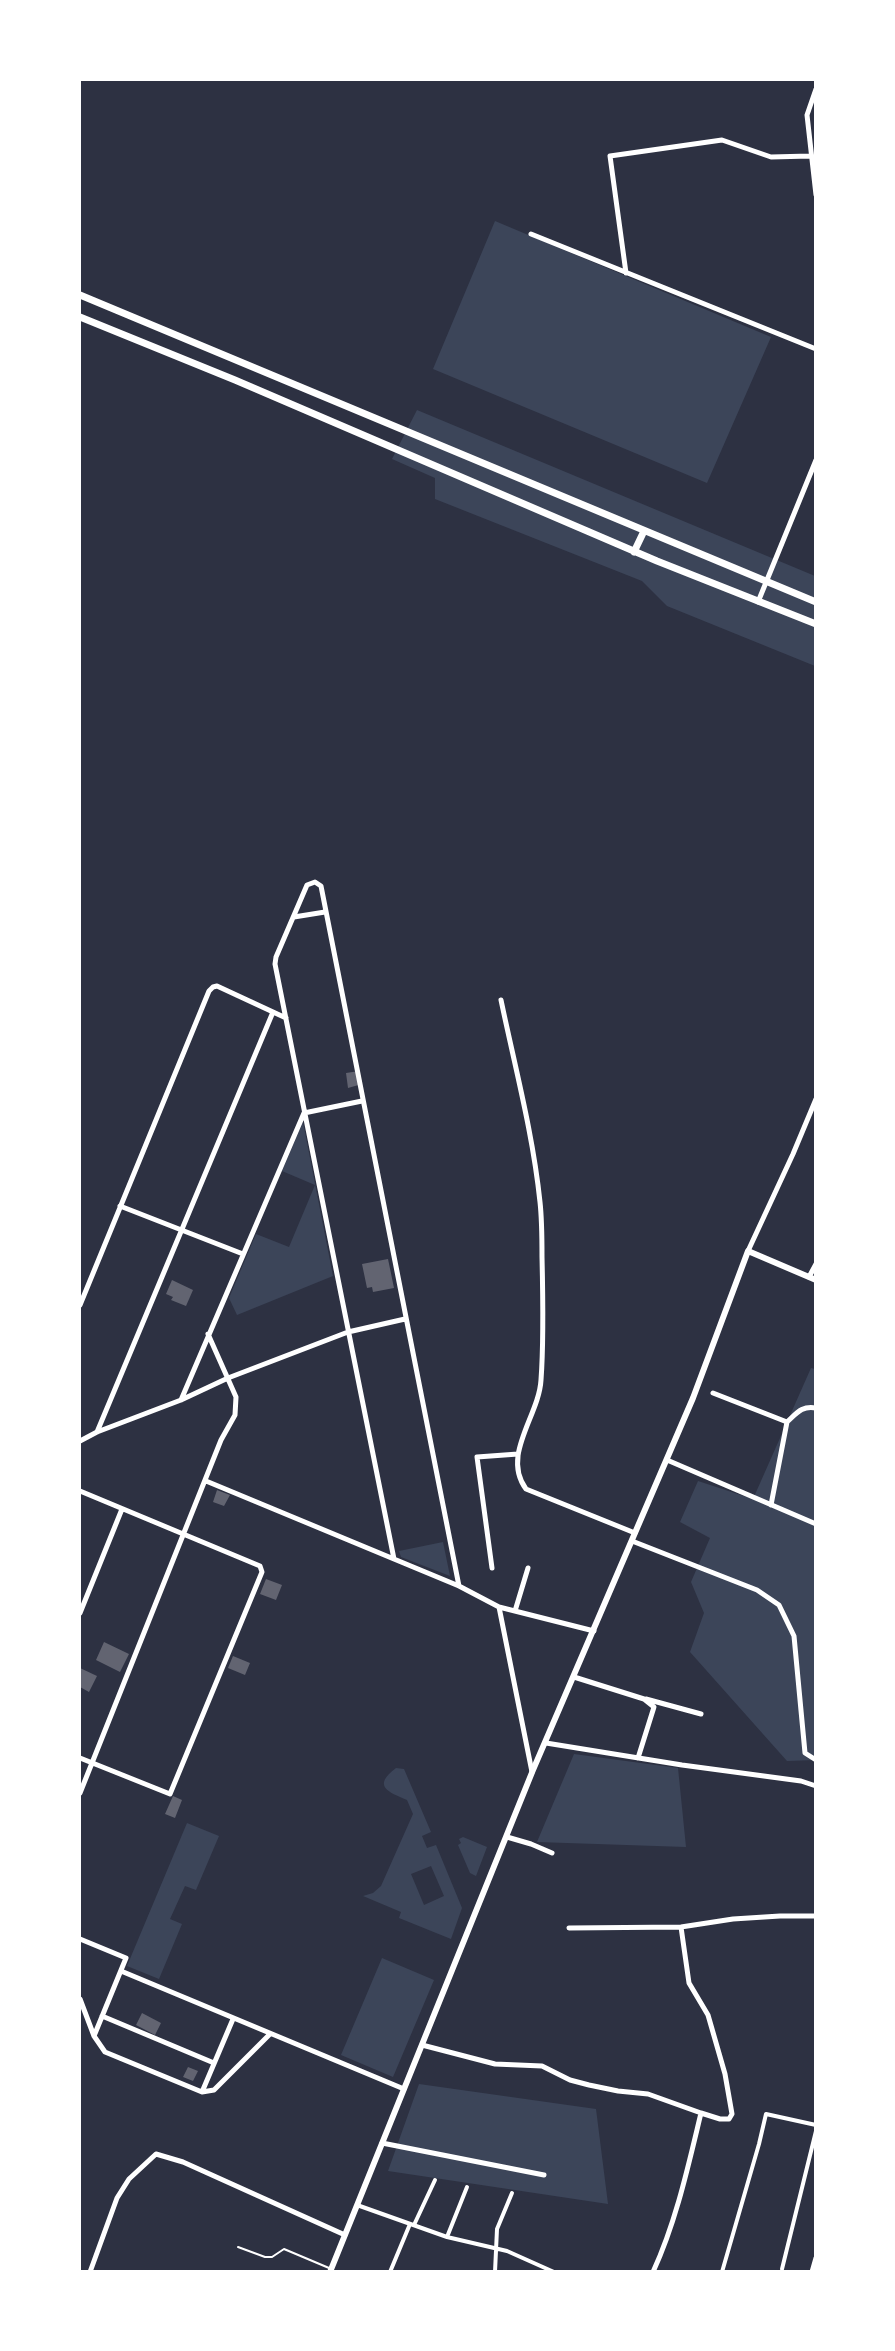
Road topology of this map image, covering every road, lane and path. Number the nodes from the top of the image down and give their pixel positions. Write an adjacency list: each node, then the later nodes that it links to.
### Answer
1 (816, 89): 2 (street)
2 (810, 156): 3 (street); 5 (street)
3 (816, 195)
4 (531, 234): 5 (street)
5 (626, 273): 8 (street)
6 (80, 295): 10 (main road)
7 (80, 317): 11 (main road)
8 (816, 349)
9 (816, 460): 12 (street)
10 (644, 531): 11 (main road); 12 (main road)
11 (634, 552): 13 (main road)
12 (765, 582): 13 (street); 14 (main road)
13 (758, 602): 15 (main road)
14 (816, 602)
15 (816, 624)
16 (325, 912): 17 (street); 17 (street); 22 (street)
17 (294, 917): 20 (street)
18 (501, 1000): 41 (street)
19 (273, 1012): 20 (street); 24 (street); 25 (street)
20 (286, 1018): 23 (street)
21 (816, 1098): 26 (street)
22 (362, 1101): 23 (street); 31 (street)
23 (304, 1113): 27 (street); 32 (street)
24 (120, 1206): 25 (street); 30 (street)
25 (182, 1231): 27 (street); 39 (street)
26 (748, 1251): 29 (street); 42 (street)
27 (243, 1254): 33 (street)
28 (816, 1264): 29 (street)
29 (812, 1278)
30 (80, 1305)
31 (405, 1318): 32 (street); 54 (street)
32 (348, 1332): 34 (street); 51 (street)
33 (208, 1334): 34 (street); 36 (street)
34 (228, 1378): 36 (street); 43 (street)
35 (713, 1394): 38 (street)
36 (181, 1400): 39 (street)
37 (816, 1408): 38 (street)
38 (787, 1422): 45 (street)
39 (98, 1432): 40 (street)
40 (80, 1441)
41 (518, 1454): 48 (street); 52 (street)
42 (667, 1460): 45 (street); 48 (street)
43 (206, 1481): 49 (street); 51 (street)
44 (80, 1491): 46 (street)
45 (771, 1505): 47 (street)
46 (122, 1509): 49 (street); 57 (street)
47 (816, 1524)
48 (635, 1533): 50 (street)
49 (184, 1535): 66 (street); 66 (street)
50 (632, 1541): 58 (street); 65 (street)
51 (394, 1559): 54 (street)
52 (492, 1568)
53 (528, 1568): 56 (street)
54 (459, 1586): 55 (street)
55 (499, 1606): 56 (street); 67 (street)
56 (515, 1611): 58 (street)
57 (80, 1613)
58 (594, 1631): 59 (street)
59 (574, 1677): 60 (street); 62 (street)
60 (644, 1699): 61 (street); 64 (street)
61 (701, 1714)
62 (546, 1743): 64 (street); 67 (street)
63 (80, 1758): 66 (street)
64 (638, 1758): 68 (street)
65 (816, 1760)
66 (92, 1763): 69 (street)
67 (532, 1774): 70 (street)
68 (816, 1786)
69 (80, 1793)
70 (507, 1837): 71 (street); 82 (street)
71 (552, 1853)
72 (816, 1916): 74 (street)
73 (569, 1928): 74 (street)
74 (681, 1928): 86 (street)
75 (80, 1939): 76 (street)
76 (121, 1971): 78 (street); 79 (street)
77 (80, 1999): 81 (street)
78 (102, 2016): 81 (street); 83 (street)
79 (233, 2019): 80 (street); 83 (street)
80 (270, 2034): 84 (street); 85 (street)
81 (94, 2036): 85 (street)
82 (422, 2045): 84 (street); 86 (street)
83 (214, 2063): 85 (street)
84 (404, 2089): 89 (street)
85 (202, 2092)
86 (701, 2113): 107 (street)
87 (816, 2125): 108 (street)
88 (816, 2131): 101 (street)
89 (382, 2144): 90 (street); 94 (street)
90 (544, 2175)
91 (435, 2180): 95 (street)
92 (467, 2187): 97 (street)
93 (512, 2193): 99 (street)
94 (357, 2205): 95 (street); 96 (street)
95 (412, 2224): 97 (street); 104 (street)
96 (345, 2235): 102 (street); 103 (street)
97 (447, 2237): 99 (street)
98 (238, 2247): 102 (lane)
99 (496, 2249): 105 (street); 106 (street)
100 (816, 2258): 109 (street)
101 (782, 2269)
102 (331, 2270)
103 (90, 2271)
104 (390, 2271)
105 (495, 2271)
106 (554, 2271)
107 (653, 2271)
108 (722, 2271)
109 (812, 2271)

